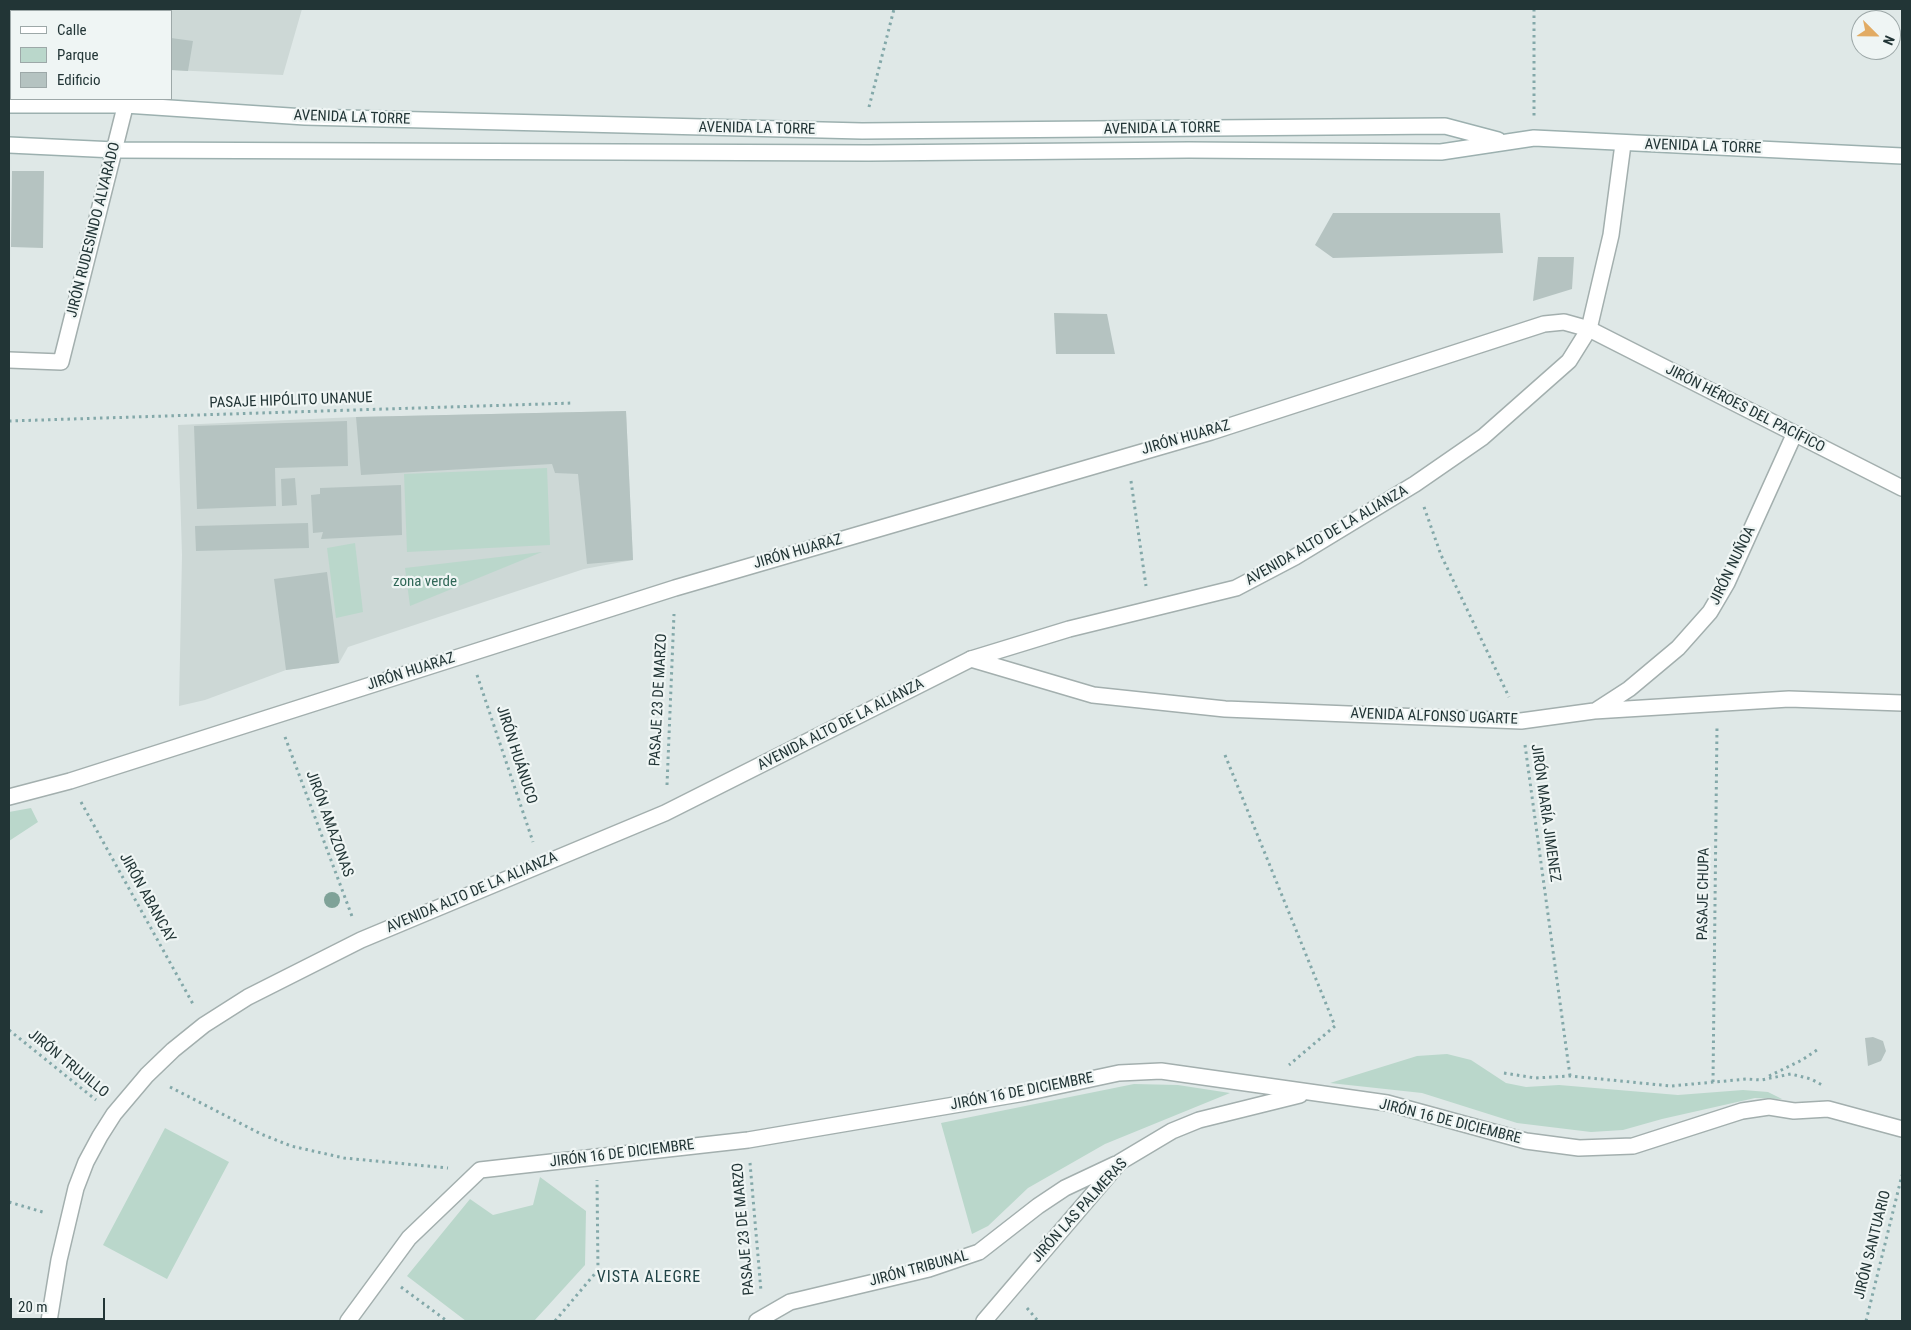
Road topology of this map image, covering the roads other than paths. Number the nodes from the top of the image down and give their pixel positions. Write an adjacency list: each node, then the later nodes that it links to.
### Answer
1 (126, 102): 2 (street, AVENIDA LA TORRE); 3 (street, AVENIDA LA TORRE); 6 (street, JIRÓN RUDESINDO ALVARADO)
2 (9, 104)
3 (1504, 141): 4 (street, AVENIDA LA TORRE); 6 (street, AVENIDA LA TORRE)
4 (1622, 144): 7 (street, AVENIDA LA TORRE); 8 (street, AVENIDA ALTO DE LA ALIANZA)
5 (9, 145): 6 (street, AVENIDA LA TORRE)
6 (114, 150): 9 (street, JIRÓN RUDESINDO ALVARADO)
7 (1902, 156)
8 (1589, 329): 10 (street, JIRÓN HÉROES DEL PACÍFICO); 12 (street, AVENIDA ALTO DE LA ALIANZA); 15 (street, JIRÓN HUARAZ)
9 (9, 360)
10 (1794, 435): 11 (street, JIRÓN HÉROES DEL PACÍFICO); 14 (street, JIRÓN NUÑOA)
11 (1902, 488)
12 (971, 659): 14 (street, AVENIDA ALFONSO UGARTE); 20 (street, AVENIDA ALTO DE LA ALIANZA)
13 (1902, 703): 14 (street, AVENIDA ALFONSO UGARTE)
14 (1594, 711)
15 (9, 796)
16 (1309, 1094): 17 (street, JIRÓN 16 DE DICIEMBRE); 18 (street, JIRÓN LAS PALMERAS); 21 (street, JIRÓN 16 DE DICIEMBRE)
17 (1902, 1128)
18 (1120, 1162): 19 (street, JIRÓN TRIBUNAL); 22 (street, JIRÓN LAS PALMERAS)
19 (760, 1319)
20 (49, 1321)
21 (348, 1321)
22 (984, 1321)

